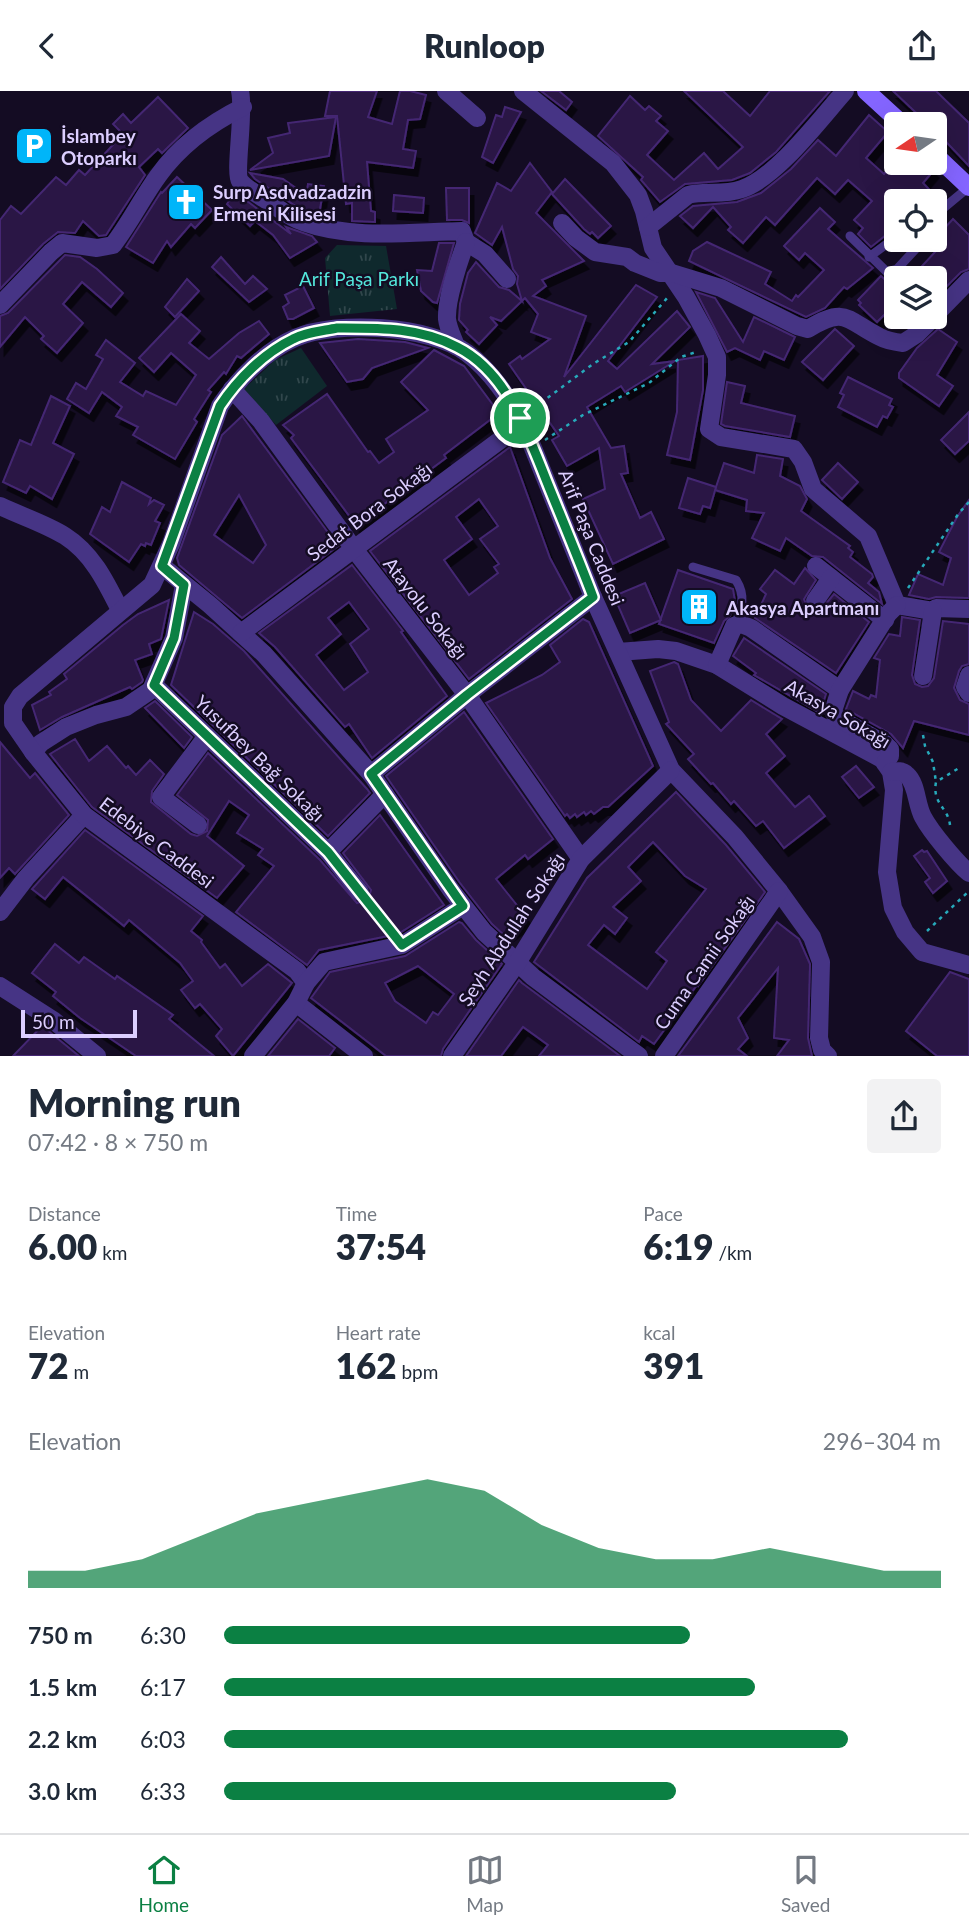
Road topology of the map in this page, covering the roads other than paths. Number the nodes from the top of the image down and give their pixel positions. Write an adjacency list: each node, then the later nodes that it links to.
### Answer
1 (446, 91): 7 (street)
2 (523, 91): 12 (street)
3 (845, 91): 12 (street)
4 (866, 91): 6 (street)
5 (241, 99): 14 (street); 22 (street)
6 (889, 112)
7 (477, 118)
8 (947, 166): 9 (street)
9 (969, 187): 10 (lane)
10 (947, 205)
11 (562, 223): 18 (street)
12 (648, 227): 18 (street)
13 (850, 236): 17 (lane)
14 (466, 242): 19 (street); 24 (street)
15 (884, 246): 17 (lane)
16 (913, 252): 17 (lane)
17 (869, 257)
18 (672, 273): 23 (street); 36 (street)
19 (507, 278)
20 (969, 280): 21 (street)
21 (947, 303)
22 (0, 305)
23 (922, 329)
24 (456, 346): 25 (street, Arif Paşa Caddesi); 26 (street, Arif Paşa Caddesi)
25 (232, 389): 28 (street, Atayolu Sokağı); 29 (street, Arif Paşa Caddesi)
26 (521, 421): 28 (street, Sedat Bora Sokağı); 34 (street, Arif Paşa Caddesi)
27 (0, 506): 38 (street)
28 (354, 549): 42 (street, Sedat Bora Sokağı); 50 (street, Atayolu Sokağı)
29 (162, 566): 33 (street); 38 (street, Edebiye Caddesi)
30 (816, 566): 32 (street)
31 (693, 567): 41 (lane)
32 (831, 577): 35 (street); 40 (street)
33 (184, 585): 42 (street); 47 (street)
34 (593, 597): 43 (street, Arif Paşa Caddesi); 50 (street)
35 (816, 601)
36 (897, 605): 39 (street); 40 (street)
37 (969, 609): 39 (street)
38 (120, 610): 52 (street, Edebiye Caddesi)
39 (933, 611): 46 (street)
40 (885, 620): 48 (street)
41 (734, 626): 44 (street); 48 (street)
42 (241, 633): 55 (street)
43 (618, 652): 44 (street, Akasya Sokağı); 54 (street, Arif Paşa Caddesi)
44 (717, 665): 53 (street, Akasya Sokağı)
45 (969, 675): 49 (street)
46 (923, 676)
47 (154, 685): 51 (street, Yusufbey Bağ Sokağı); 52 (street)
48 (840, 690): 53 (street)
49 (969, 692)
50 (467, 695): 55 (street); 60 (street, Atayolu Sokağı)
51 (206, 736): 58 (street); 59 (street, Yusufbey Bağ Sokağı)
52 (33, 753): 57 (street, Edebiye Caddesi)
53 (888, 767): 61 (street); 67 (street, Akasya Sokağı)
54 (671, 770): 60 (street, Şeyh Abdullah Sokağı); 62 (street, Arif Paşa Caddesi)
55 (371, 774): 56 (street)
56 (385, 794): 59 (street); 64 (street)
57 (84, 815): 65 (street); 68 (street, Edebiye Caddesi)
58 (198, 825)
59 (328, 852): 63 (street, Yusufbey Bağ Sokağı)
60 (581, 859): 66 (street, Şeyh Abdullah Sokağı)
61 (969, 873)
62 (779, 891): 76 (street, Cuma Camii Sokağı); 77 (street, Arif Paşa Caddesi)
63 (360, 892)
64 (463, 906): 66 (street); 68 (street)
65 (2, 907)
66 (517, 963): 74 (street, Şeyh Abdullah Sokağı); 75 (street)
67 (969, 965)
68 (306, 983): 70 (street)
69 (0, 986): 71 (street)
70 (296, 1003): 72 (street); 73 (street)
71 (97, 1056)
72 (253, 1056)
73 (364, 1056)
74 (452, 1056)
75 (639, 1056)
76 (664, 1056)
77 (828, 1056)

